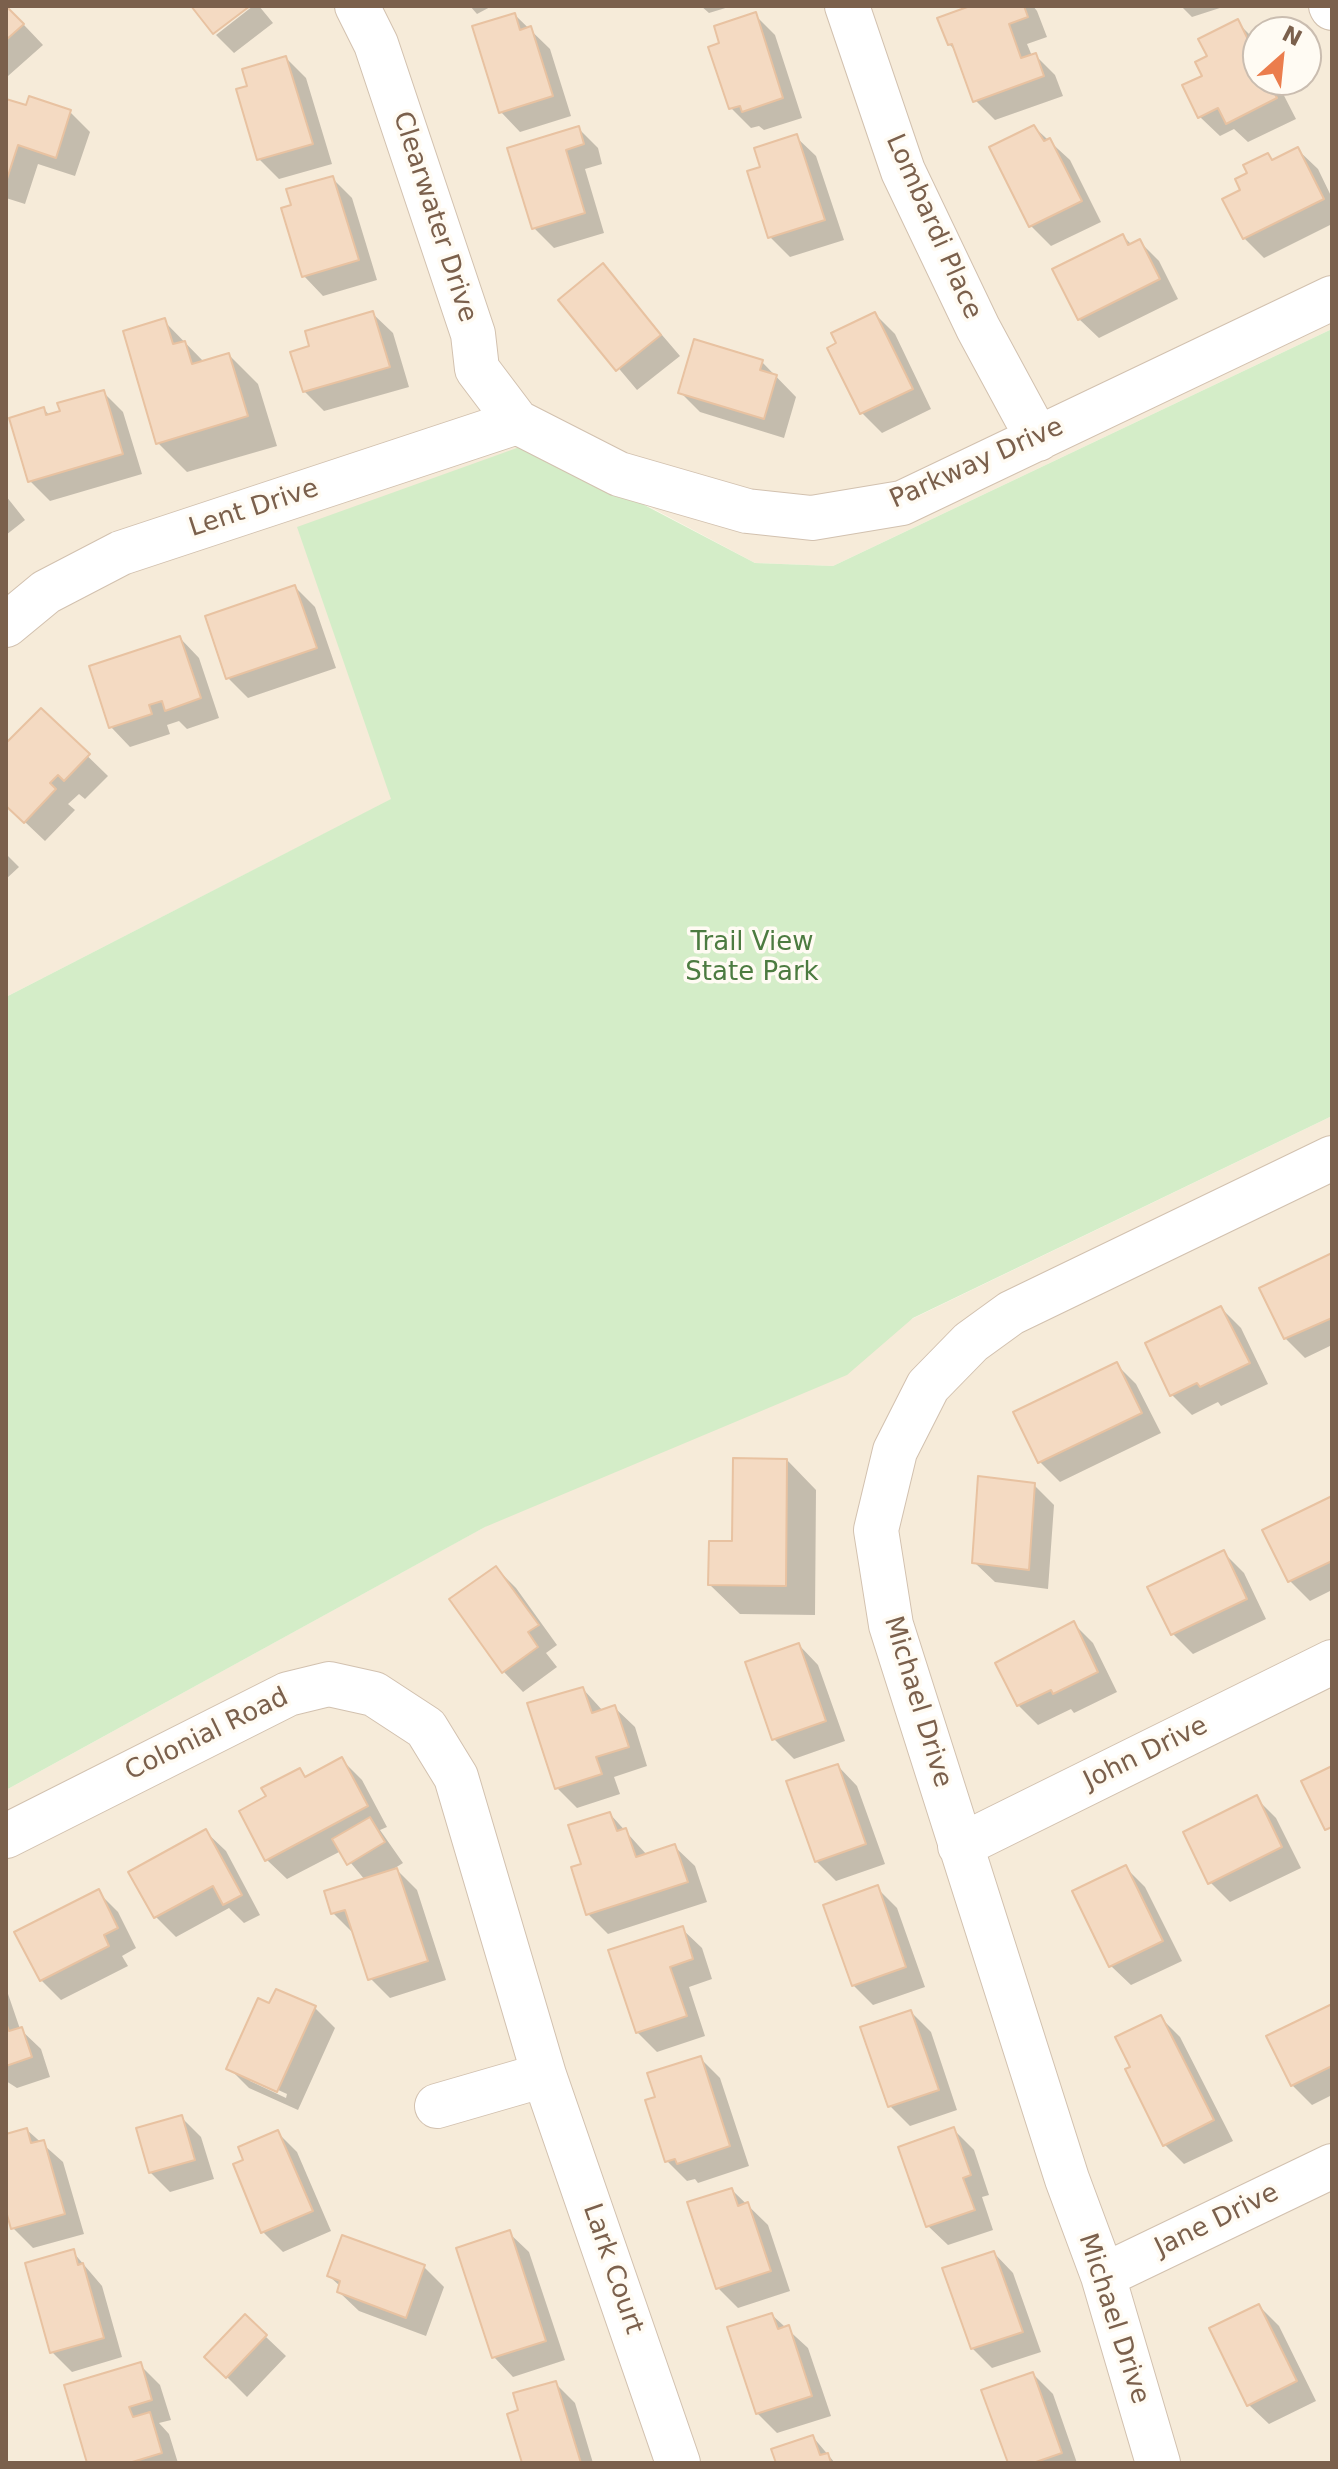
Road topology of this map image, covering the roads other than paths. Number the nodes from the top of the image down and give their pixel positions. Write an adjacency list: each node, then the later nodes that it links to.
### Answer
1 (357, 6): 4 (street, Clearwater Drive)
2 (847, 6): 5 (street, Lombardi Place)
3 (1332, 298): 5 (street, Parkway Drive)
4 (517, 422): 5 (street, Parkway Drive); 6 (street, Lent Drive)
5 (1038, 439)
6 (6, 625)
7 (1332, 1158): 10 (street, Michael Drive)
8 (1332, 1662): 10 (street, John Drive)
9 (6, 1836): 11 (street, Colonial Road)
10 (960, 1846): 14 (street, Michael Drive)
11 (544, 2075): 12 (street); 15 (street, Lark Court)
12 (437, 2106)
13 (1332, 2166): 14 (street, Jane Drive)
14 (1103, 2276): 16 (street, Michael Drive)
15 (678, 2463)
16 (1158, 2463)

